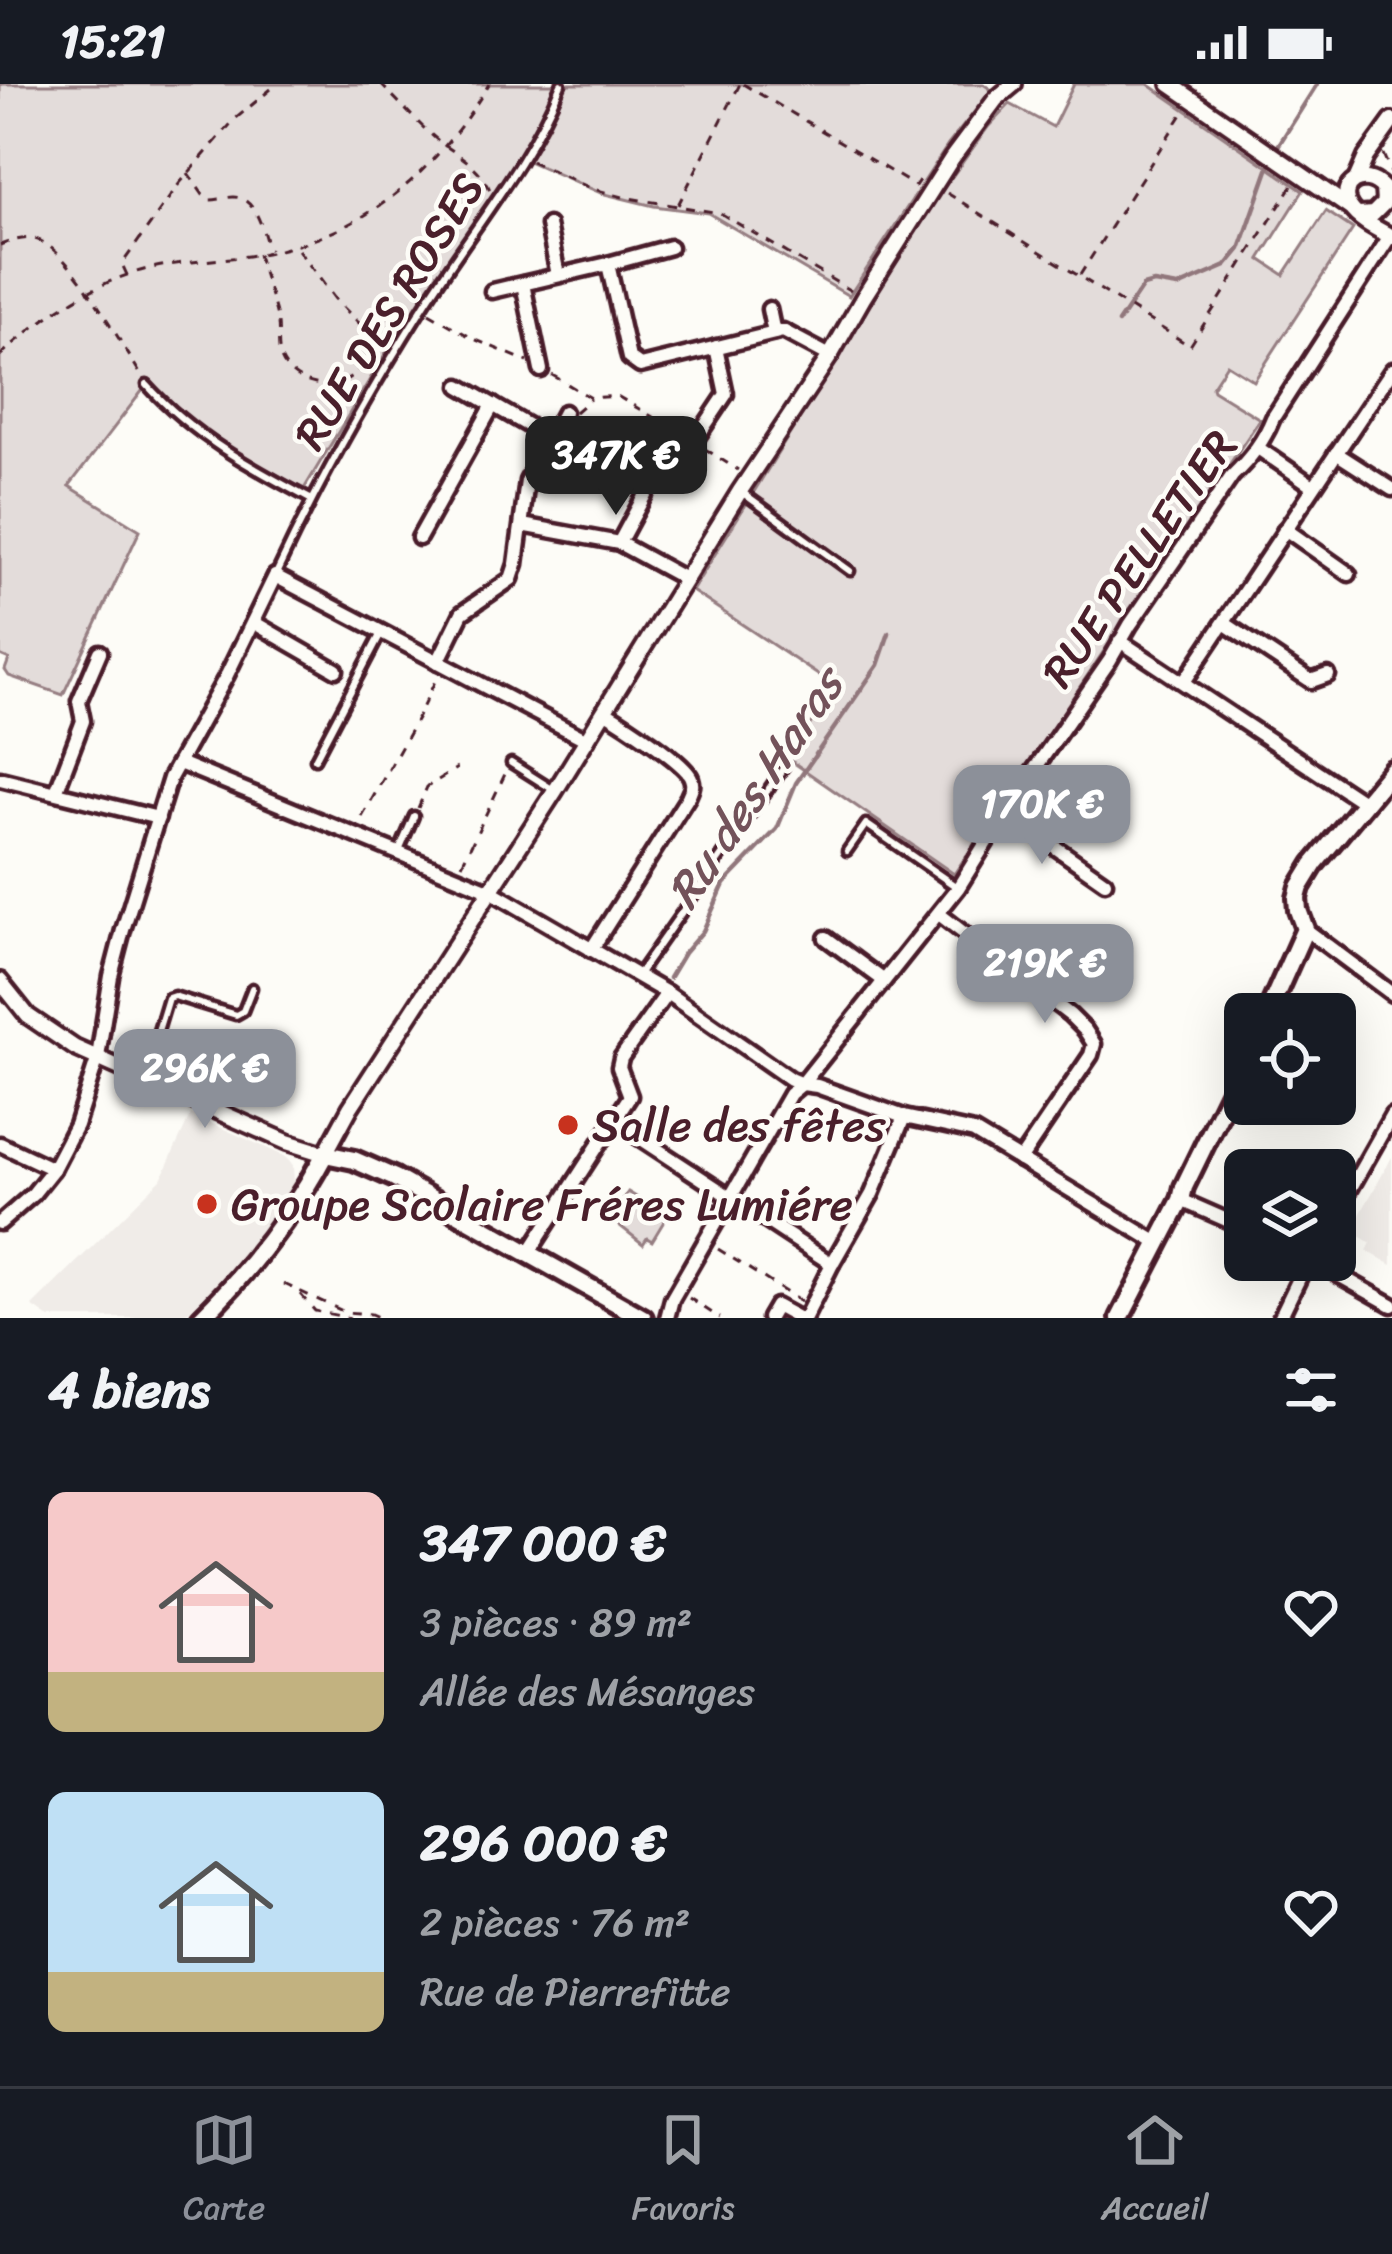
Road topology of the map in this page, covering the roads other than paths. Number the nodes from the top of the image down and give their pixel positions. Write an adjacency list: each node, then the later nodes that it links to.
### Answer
1 (561, 84): 34 (lane, RUE DES ROSES)
2 (1014, 84): 19 (street)
3 (1172, 84): 7 (street)
4 (1392, 121): 5 (street)
5 (1374, 146): 6 (street); 7 (street)
6 (1384, 178): 7 (street); 8 (street)
7 (1353, 199): 8 (street); 10 (street)
8 (1383, 205): 10 (street)
9 (548, 225): 13 (street)
10 (1391, 236): 28 (street, RUE PELLETIER)
11 (670, 247): 12 (street)
12 (608, 263): 13 (street); 18 (street)
13 (558, 275): 14 (street)
14 (523, 284): 15 (street); 20 (street)
15 (492, 291)
16 (769, 309): 17 (street)
17 (774, 333): 18 (street); 19 (street)
18 (716, 347): 27 (street)
19 (830, 356): 33 (street)
20 (542, 370)
21 (1392, 370): 29 (street)
22 (147, 385): 34 (lane)
23 (460, 386): 24 (street)
24 (493, 405): 26 (street); 37 (street)
25 (564, 412): 26 (street)
26 (548, 437): 35 (street)
27 (694, 442)
28 (1258, 448): 31 (street); 46 (street, RUE PELLETIER)
29 (1336, 453): 31 (street); 32 (street)
30 (654, 478): 38 (street)
31 (1313, 486): 36 (street)
32 (1392, 489)
33 (740, 491): 39 (lane); 42 (street)
34 (311, 499): 41 (lane, RUE DES ROSES)
35 (522, 525): 38 (street); 48 (street)
36 (1285, 529): 40 (street); 44 (street)
37 (419, 538)
38 (619, 542): 42 (street)
39 (850, 572)
40 (1348, 574)
41 (274, 576): 43 (street); 45 (street)
42 (686, 579): 52 (street)
43 (253, 622): 49 (street); 55 (street)
44 (1224, 622): 50 (street); 51 (street)
45 (382, 632): 48 (street); 54 (lane)
46 (1120, 640): 51 (street); 63 (street, RUE PELLETIER)
47 (100, 652): 61 (street)
48 (441, 663): 53 (street)
49 (336, 670)
50 (1328, 675)
51 (1184, 682): 62 (street)
52 (604, 711): 53 (street); 74 (street)
53 (587, 740): 60 (street)
54 (315, 759)
55 (179, 763): 65 (street); 67 (street)
56 (512, 764): 60 (lane)
57 (784, 767): 75 (lane)
58 (1392, 770): 62 (main road)
59 (0, 779): 61 (street)
60 (555, 791): 70 (street)
61 (56, 792): 65 (street)
62 (1366, 804): 72 (main road)
63 (1005, 812): 68 (street); 69 (street, RUE PELLETIER)
64 (414, 816): 67 (lane)
65 (158, 818): 82 (street)
66 (847, 851): 69 (lane)
67 (398, 855): 70 (street)
68 (1105, 882)
69 (958, 888): 71 (street, RUE PELLETIER)
70 (489, 890): 74 (street); 90 (street)
71 (939, 914): 76 (street, RUE PELLETIER); 91 (street)
72 (1305, 929): 80 (main road); 81 (street)
73 (826, 938): 76 (street)
74 (591, 950): 75 (street)
75 (637, 976): 79 (street)
76 (883, 980): 84 (street, RUE PELLETIER)
77 (0, 982): 82 (street)
78 (252, 988): 83 (lane)
79 (667, 993): 84 (street); 88 (street)
80 (1276, 993)
81 (1392, 994)
82 (98, 1057): 83 (street); 92 (street)
83 (145, 1077): 90 (street)
84 (802, 1084): 87 (street); 94 (street, RUE PELLETIER)
85 (1224, 1105): 95 (main road)
86 (1392, 1115): 93 (street)
87 (904, 1118): 91 (street); 100 (street)
88 (614, 1121): 94 (street); 99 (street)
89 (0, 1144): 92 (street)
90 (326, 1154): 99 (main road); 105 (main road)
91 (1020, 1160): 98 (street)
92 (53, 1169): 97 (street)
93 (1356, 1179)
94 (730, 1199): 100 (street); 107 (street, RUE PELLETIER)
95 (1181, 1199): 96 (street); 98 (main road)
96 (1224, 1218)
97 (0, 1223)
98 (1158, 1243): 109 (main road)
99 (528, 1254): 106 (main road)
100 (832, 1264): 104 (street)
101 (1299, 1281): 110 (street)
102 (1348, 1281): 103 (street)
103 (1392, 1305)
104 (804, 1314): 108 (street)
105 (201, 1318)
106 (643, 1318)
107 (667, 1318)
108 (769, 1318)
109 (1120, 1318)
110 (1280, 1318)

